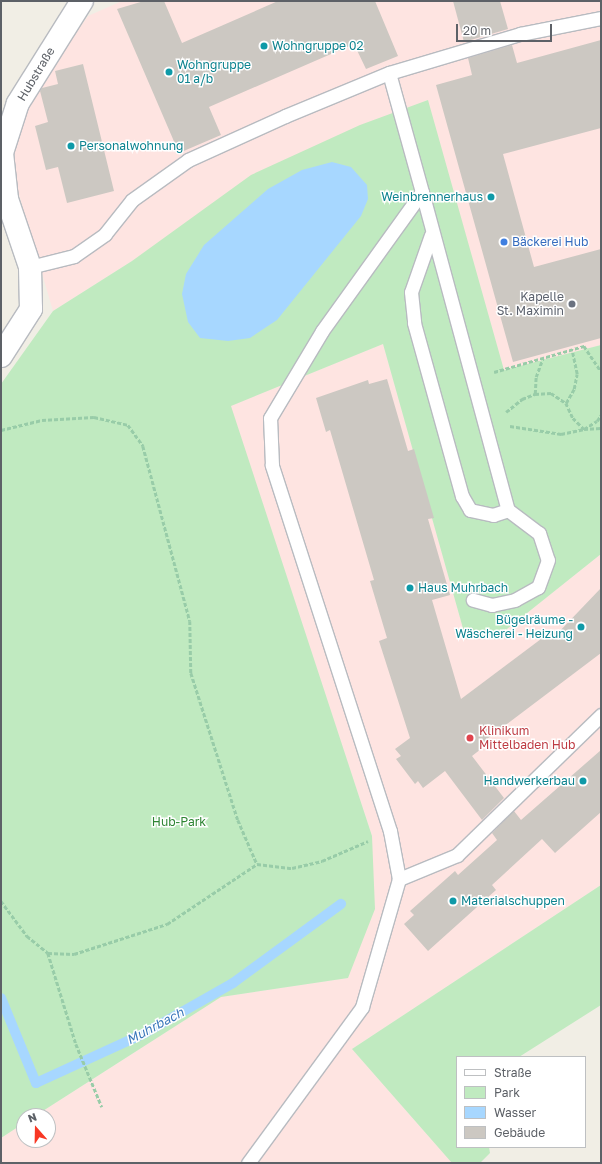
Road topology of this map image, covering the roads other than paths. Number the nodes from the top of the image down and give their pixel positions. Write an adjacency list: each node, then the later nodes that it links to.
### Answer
1 (82, 1): 4 (street, Hubstraße)
2 (601, 18): 3 (lane)
3 (389, 73): 5 (lane); 7 (lane)
4 (3, 173): 7 (street, Hubstraße)
5 (422, 192): 6 (lane); 12 (lane)
6 (431, 235): 9 (lane); 9 (lane)
7 (30, 267): 8 (street, Hubstraße)
8 (1, 356)
9 (508, 510): 10 (lane)
10 (473, 600)
11 (601, 715): 12 (lane)
12 (398, 879): 13 (lane)
13 (248, 1163)

